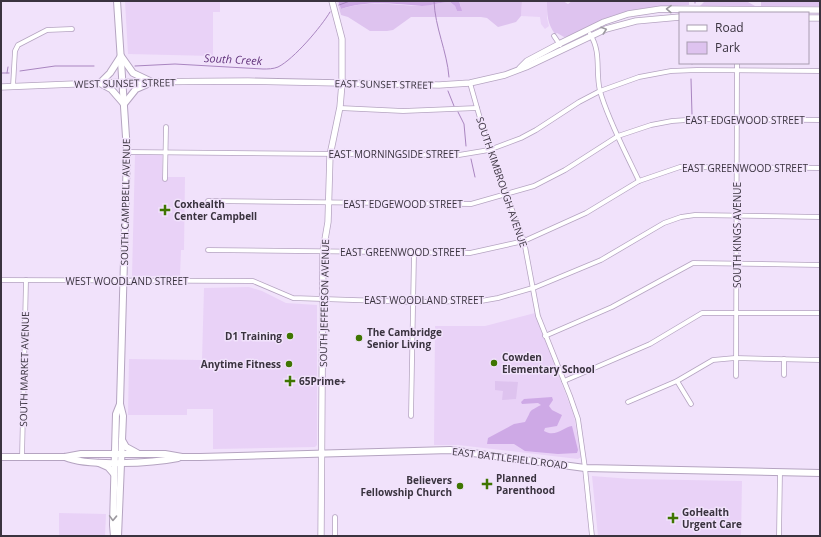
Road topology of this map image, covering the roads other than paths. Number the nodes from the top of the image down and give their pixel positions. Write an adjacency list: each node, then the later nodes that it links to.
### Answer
1 (117, 1): 12 (main road, SOUTH CAMPBELL AVENUE)
2 (332, 1): 21 (main road, SOUTH JEFFERSON AVENUE)
3 (820, 10): 8 (main road, EAST SUNSET STREET, one-way to 8)
4 (679, 17): 8 (main road, EAST SUNSET STREET, one-way to 4)
5 (809, 18): 6 (main road)
6 (820, 18)
7 (72, 30): 23 (street)
8 (589, 33): 10 (main road, EAST SUNSET STREET); 11 (main road, EAST SUNSET STREET); 25 (street)
9 (554, 36): 10 (street)
10 (559, 44): 11 (street); 14 (main road, EAST SUNSET STREET)
11 (562, 50): 14 (main road, EAST SUNSET STREET)
12 (121, 56): 18 (main road, SOUTH CAMPBELL AVENUE); 19 (main road); 20 (main road)
13 (737, 64): 15 (street, SOUTH KINGS AVENUE)
14 (518, 69): 22 (main road, EAST SUNSET STREET)
15 (737, 70): 16 (street, EAST MORNINGSIDE STREET); 25 (street, EAST MORNINGSIDE STREET); 29 (street, SOUTH KINGS AVENUE)
16 (820, 71)
17 (248, 81): 19 (main road, WEST SUNSET STREET); 21 (main road, EAST SUNSET STREET)
18 (123, 82): 19 (main road, WEST SUNSET STREET); 20 (main road, WEST SUNSET STREET); 26 (main road, SOUTH CAMPBELL AVENUE)
19 (152, 82): 26 (main road)
20 (100, 83): 23 (main road, WEST SUNSET STREET); 26 (main road)
21 (342, 83): 22 (main road, EAST SUNSET STREET); 27 (main road, SOUTH JEFFERSON AVENUE)
22 (470, 83): 28 (street, SOUTH KIMBROUGH AVENUE)
23 (13, 86): 24 (main road, WEST SUNSET STREET)
24 (1, 87)
25 (600, 91): 32 (street); 33 (street, EAST MORNINGSIDE STREET)
26 (124, 104): 34 (main road, SOUTH CAMPBELL AVENUE)
27 (340, 108): 28 (street); 36 (main road, SOUTH JEFFERSON AVENUE)
28 (477, 108): 33 (street, SOUTH KIMBROUGH AVENUE)
29 (738, 119): 30 (street, EAST EDGEWOOD STREET); 32 (street, EAST EDGEWOOD STREET); 37 (street, SOUTH KINGS AVENUE)
30 (820, 120)
31 (166, 127): 35 (street)
32 (618, 136): 40 (street); 41 (street, EAST EDGEWOOD STREET)
33 (489, 150): 36 (street, EAST MORNINGSIDE STREET); 41 (street, SOUTH KIMBROUGH AVENUE)
34 (126, 152): 35 (street, EAST MORNINGSIDE STREET); 54 (main road, SOUTH CAMPBELL AVENUE)
35 (165, 152): 36 (street, EAST MORNINGSIDE STREET); 39 (street)
36 (330, 155): 43 (main road, SOUTH JEFFERSON AVENUE)
37 (737, 167): 38 (street, EAST GREENWOOD STREET); 40 (street, EAST GREENWOOD STREET); 44 (street, SOUTH KINGS AVENUE)
38 (820, 168)
39 (165, 179)
40 (639, 181): 46 (street, EAST GREENWOOD STREET)
41 (506, 195): 43 (street, EAST EDGEWOOD STREET); 46 (street, SOUTH KIMBROUGH AVENUE)
42 (208, 201): 43 (street, EAST EDGEWOOD STREET)
43 (328, 203): 48 (main road, SOUTH JEFFERSON AVENUE)
44 (737, 216): 45 (street, EAST WOODLAND STREET); 50 (street, SOUTH KINGS AVENUE); 56 (street, EAST WOODLAND STREET)
45 (820, 217)
46 (524, 241): 49 (street, EAST GREENWOOD STREET); 56 (street, SOUTH KIMBROUGH AVENUE)
47 (208, 250): 48 (street, EAST GREENWOOD STREET)
48 (323, 251): 49 (street, EAST GREENWOOD STREET); 57 (main road, SOUTH JEFFERSON AVENUE)
49 (414, 253): 58 (street)
50 (737, 264): 51 (street); 59 (street, SOUTH KINGS AVENUE); 61 (street)
51 (820, 265)
52 (1, 280): 53 (street, WEST WOODLAND STREET)
53 (26, 280): 54 (street, WEST WOODLAND STREET); 81 (street, SOUTH MARKET AVENUE)
54 (124, 281): 55 (street, WEST WOODLAND STREET); 70 (main road, SOUTH CAMPBELL AVENUE)
55 (253, 281): 57 (street, EAST WOODLAND STREET)
56 (533, 288): 58 (street, EAST WOODLAND STREET); 61 (street, SOUTH KIMBROUGH AVENUE)
57 (323, 300): 58 (street, EAST WOODLAND STREET); 79 (main road, SOUTH JEFFERSON AVENUE)
58 (413, 302): 72 (street)
59 (736, 312): 60 (street); 62 (street, SOUTH KINGS AVENUE); 67 (street)
60 (820, 313)
61 (545, 336): 67 (street, SOUTH KIMBROUGH AVENUE)
62 (736, 358): 63 (street); 66 (street, SOUTH KINGS AVENUE); 68 (street)
63 (784, 360): 64 (street); 65 (street)
64 (820, 360)
65 (784, 375)
66 (736, 376)
67 (564, 381): 88 (street, SOUTH KIMBROUGH AVENUE)
68 (677, 381): 69 (street); 71 (street)
69 (628, 402)
70 (120, 404): 73 (main road, SOUTH CAMPBELL AVENUE); 74 (main road, SOUTH CAMPBELL AVENUE)
71 (691, 404)
72 (411, 416)
73 (116, 418): 75 (main road); 76 (main road, SOUTH CAMPBELL AVENUE)
74 (122, 440): 77 (main road, SOUTH CAMPBELL AVENUE); 78 (main road)
75 (101, 454): 76 (main road); 82 (main road)
76 (115, 454): 77 (main road); 86 (main road, SOUTH CAMPBELL AVENUE)
77 (122, 454): 78 (main road); 87 (main road, SOUTH CAMPBELL AVENUE)
78 (139, 454): 83 (main road)
79 (322, 454): 83 (main road, EAST BATTLEFIELD ROAD); 88 (main road, EAST BATTLEFIELD ROAD); 96 (main road, SOUTH JEFFERSON AVENUE)
80 (1, 457): 81 (main road)
81 (22, 457): 82 (main road)
82 (65, 457): 85 (main road)
83 (182, 457): 84 (main road)
84 (138, 461): 87 (main road); 92 (main road)
85 (95, 462): 86 (main road); 91 (main road)
86 (115, 462): 87 (main road); 91 (main road, SOUTH CAMPBELL AVENUE)
87 (122, 462): 92 (main road, SOUTH CAMPBELL AVENUE)
88 (585, 468): 89 (main road, EAST BATTLEFIELD ROAD); 98 (street, SOUTH KIMBROUGH AVENUE)
89 (780, 472): 90 (main road, EAST BATTLEFIELD ROAD); 99 (street)
90 (820, 473)
91 (114, 474): 94 (main road, SOUTH CAMPBELL AVENUE, one-way to 94)
92 (120, 506): 95 (main road, SOUTH CAMPBELL AVENUE)
93 (335, 517): 97 (street)
94 (114, 536)
95 (118, 536)
96 (321, 536)
97 (335, 536)
98 (592, 536)
99 (779, 536)

